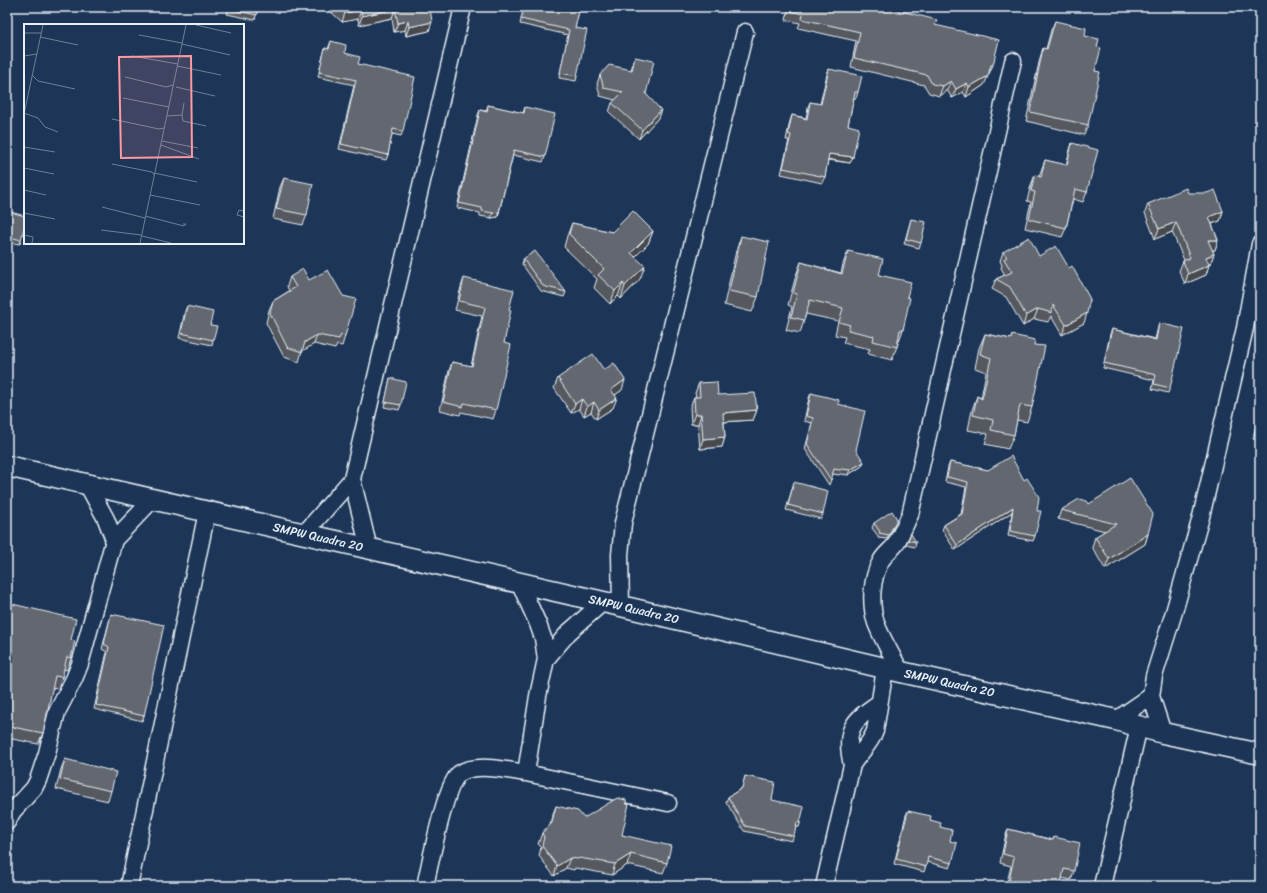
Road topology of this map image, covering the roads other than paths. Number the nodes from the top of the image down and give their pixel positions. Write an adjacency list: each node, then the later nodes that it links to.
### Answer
1 (463, 7): 6 (street)
2 (745, 32): 15 (street)
3 (1013, 61): 17 (street)
4 (1260, 244): 18 (street)
5 (7, 466): 7 (street, SMPW Quadra 20)
6 (352, 479): 10 (street); 12 (street)
7 (87, 484): 8 (street, SMPW Quadra 20); 11 (street)
8 (153, 499): 9 (street, SMPW Quadra 20); 11 (street)
9 (207, 512): 10 (street, SMPW Quadra 20); 28 (street)
10 (304, 534): 12 (street, SMPW Quadra 20)
11 (114, 540): 27 (street)
12 (369, 549): 13 (street, SMPW Quadra 20)
13 (520, 584): 14 (street, SMPW Quadra 20); 16 (street)
14 (602, 602): 15 (street, SMPW Quadra 20); 16 (street)
15 (621, 606): 17 (street, SMPW Quadra 20)
16 (546, 659): 25 (street)
17 (893, 670): 19 (street); 20 (street, SMPW Quadra 20)
18 (1150, 696): 20 (street); 22 (street)
19 (879, 703): 24 (street); 24 (street)
20 (1116, 720): 21 (street, SMPW Quadra 20)
21 (1139, 726): 22 (street, SMPW Quadra 20); 31 (street)
22 (1163, 732): 23 (street, SMPW Quadra 20)
23 (1260, 754)
24 (852, 766): 30 (street)
25 (526, 773): 26 (street); 29 (street)
26 (668, 803)
27 (7, 822)
28 (129, 886)
29 (425, 886)
30 (824, 886)
31 (1102, 886)

